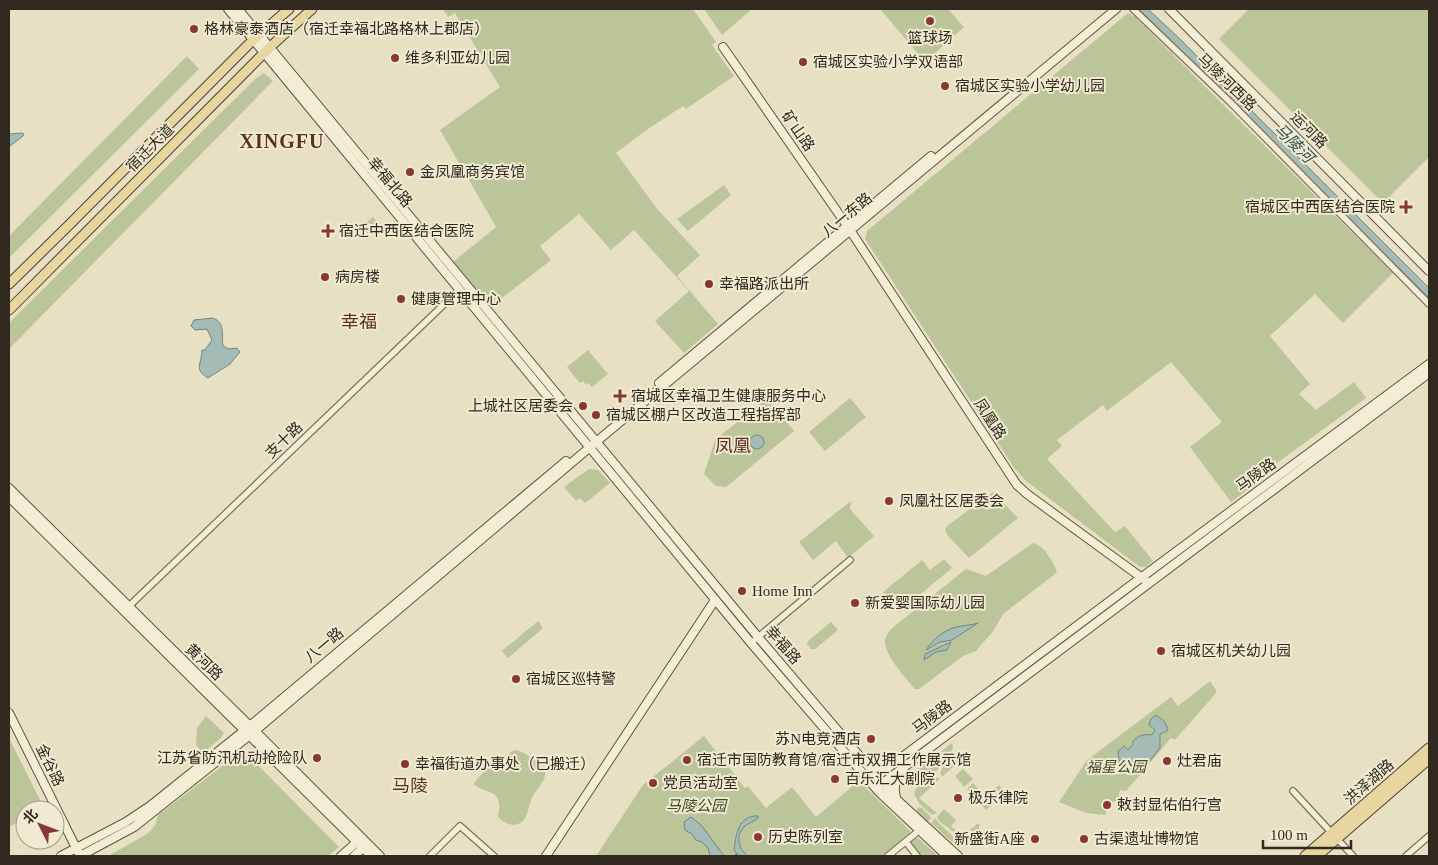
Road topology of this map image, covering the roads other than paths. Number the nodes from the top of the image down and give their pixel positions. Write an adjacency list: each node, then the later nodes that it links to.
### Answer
1 (228, 9): 9 (main road, 幸福北路)
2 (238, 9): 9 (main road, 幸福北路)
3 (288, 9): 9 (main road, 宿迁大道)
4 (312, 9): 11 (main road, 宿迁大道)
5 (1108, 9): 12 (main road, 八一东路)
6 (1116, 9): 12 (main road, 八一东路)
7 (1133, 9): 16 (street, 马陵河西路)
8 (1169, 9): 13 (main road, 运河路)
9 (257, 37): 11 (main road, 幸福北路); 14 (main road, 宿迁大道)
10 (723, 47): 12 (main road, 矿山路)
11 (268, 50): 15 (main road, 幸福北路); 17 (main road, 宿迁大道); 20 (main road, 幸福北路)
12 (848, 228): 20 (main road, 八一东路); 24 (main road, 凤凰路)
13 (1429, 271)
14 (9, 284)
15 (460, 289): 20 (main road, 幸福北路); 27 (street, 支十路)
16 (1429, 304)
17 (9, 310)
18 (1429, 364): 24 (main road, 马陵路)
19 (1429, 373): 25 (main road, 马陵路)
20 (592, 443): 26 (main road, 幸福路); 28 (main road, 幸福路); 31 (main road, 八一路)
21 (9, 488): 27 (main road, 黄河路)
22 (9, 497): 27 (main road, 黄河路)
23 (850, 560): 28 (street)
24 (1142, 577): 25 (main road, 凤凰路); 33 (main road, 马陵路)
25 (1149, 583): 36 (main road, 马陵路)
26 (715, 600): 29 (main road, 幸福路); 56 (main road)
27 (126, 608): 31 (main road, 黄河路)
28 (758, 637): 29 (street); 34 (main road, 幸福路)
29 (751, 643): 38 (main road, 幸福路)
30 (9, 713): 48 (main road, 金谷路)
31 (250, 730): 47 (main road, 黄河路); 48 (main road, 八一路)
32 (1429, 748): 44 (main road, 洪泽湖路)
33 (903, 755): 34 (main road); 37 (main road, 马陵路)
34 (860, 756): 37 (main road, 幸福路)
35 (1429, 759): 44 (main road, 洪泽湖路)
36 (910, 762): 39 (main road, 马陵路); 42 (main road)
37 (877, 776): 38 (main road, 马陵路); 39 (main road, 幸福路)
38 (870, 782): 40 (main road)
39 (883, 783): 40 (main road, 马陵路); 42 (main road, 幸福路)
40 (876, 789): 43 (main road, 幸福路)
41 (1293, 791): 44 (street)
42 (896, 799): 43 (main road, 幸福路)
43 (922, 829): 46 (street); 59 (main road, 幸福路); 60 (main road, 幸福路)
44 (1334, 836): 61 (main road, 洪泽湖路); 62 (main road, 洪泽湖路); 63 (street)
45 (1429, 836): 64 (street)
46 (906, 842): 57 (street); 58 (street)
47 (362, 845): 50 (main road); 51 (main road); 52 (main road, 黄河路); 53 (main road, 黄河路)
48 (78, 852): 49 (main road, 八一路)
49 (61, 856)
50 (341, 856)
51 (354, 856)
52 (371, 856)
53 (380, 856)
54 (430, 856): 55 (street)
55 (494, 856)
56 (546, 856)
57 (888, 856)
58 (917, 856)
59 (947, 856)
60 (958, 856)
61 (1304, 856)
62 (1318, 856)
63 (1353, 856)
64 (1406, 856)

